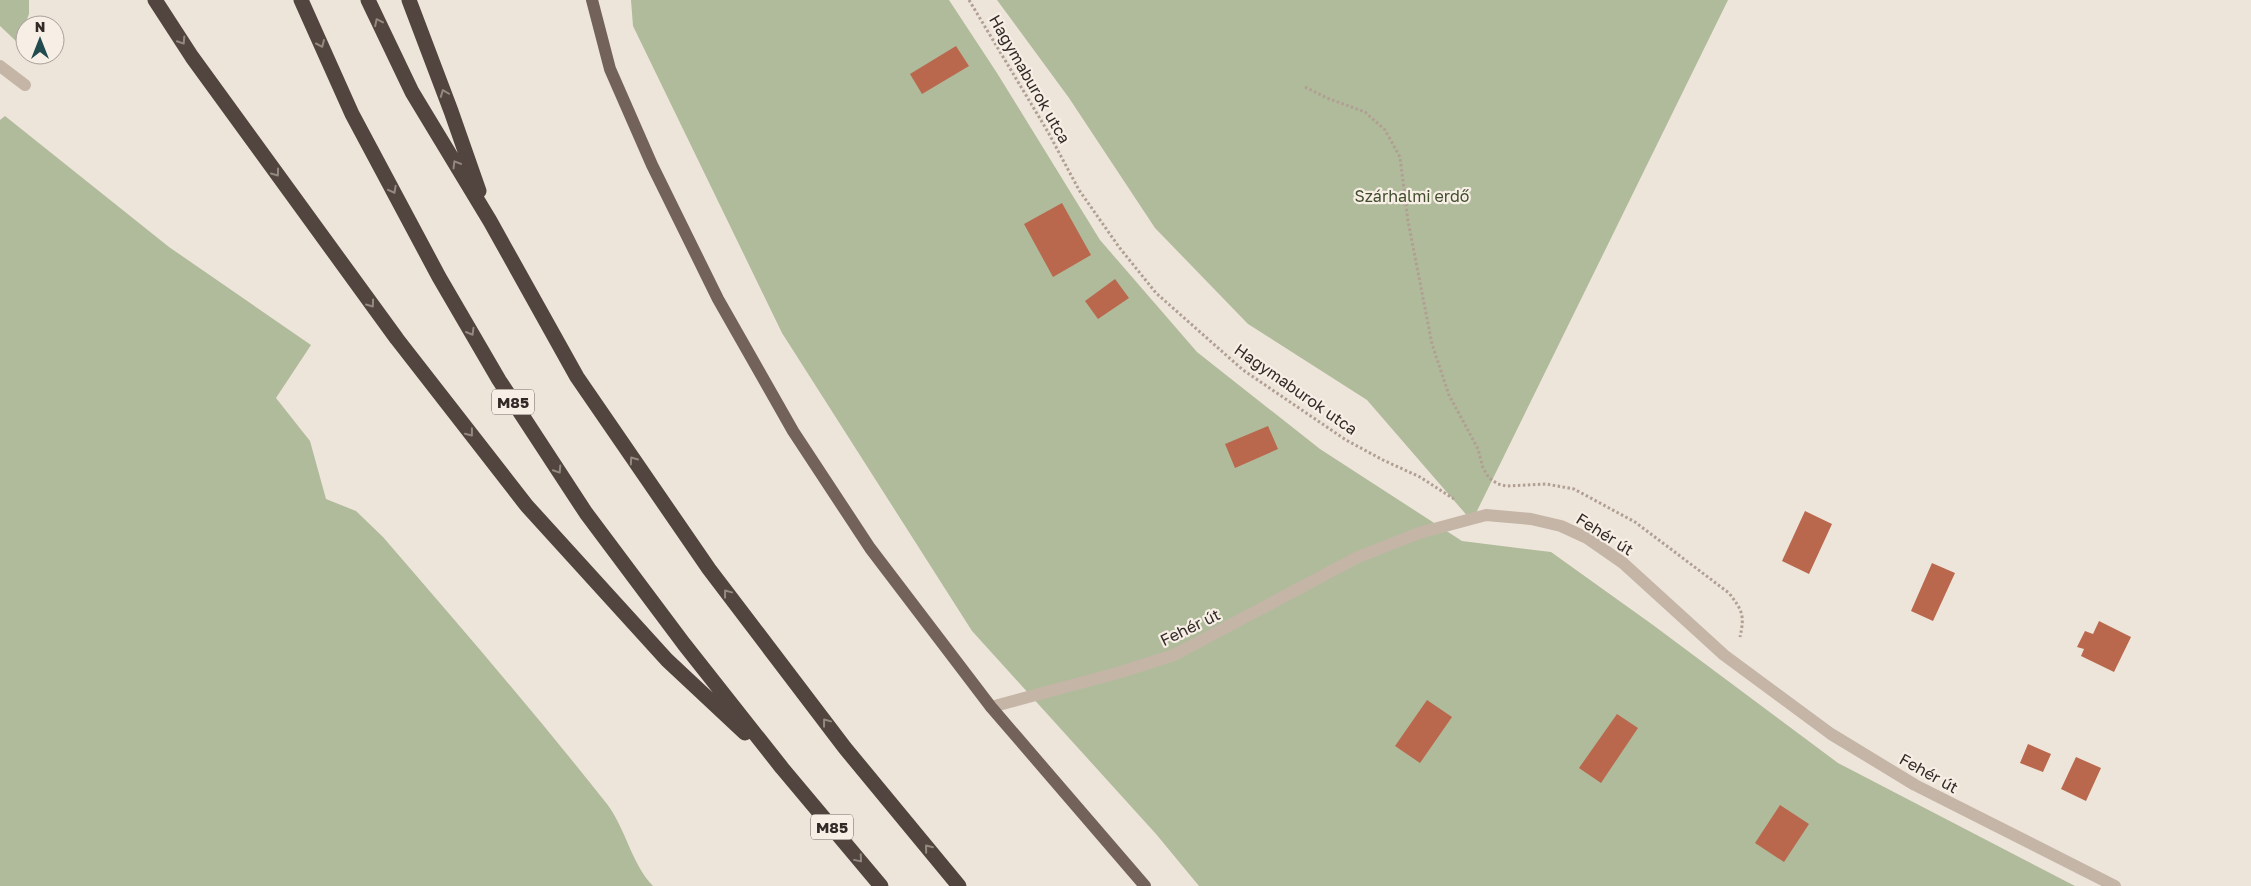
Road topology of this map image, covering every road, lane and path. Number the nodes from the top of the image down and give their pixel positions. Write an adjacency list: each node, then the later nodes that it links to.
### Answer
1 (155, 0): 14 (highway, one-way to 14)
2 (301, 0): 14 (highway, M85, one-way to 14)
3 (368, 0): 10 (highway, one-way to 3)
4 (409, 0): 10 (highway, one-way to 4)
5 (592, 0): 13 (main road)
6 (969, 0): 11 (path, Hagymaburok utca)
7 (0, 66): 8 (street)
8 (25, 85)
9 (1305, 87): 12 (path)
10 (490, 221): 16 (highway, one-way to 10)
11 (1470, 519): 12 (street, Fehér út); 13 (street, Fehér út)
12 (1724, 655): 18 (street, Fehér út)
13 (991, 708): 17 (main road)
14 (782, 768): 15 (highway, M85, one-way to 15)
15 (881, 886)
16 (958, 886)
17 (1145, 886)
18 (2115, 886)

